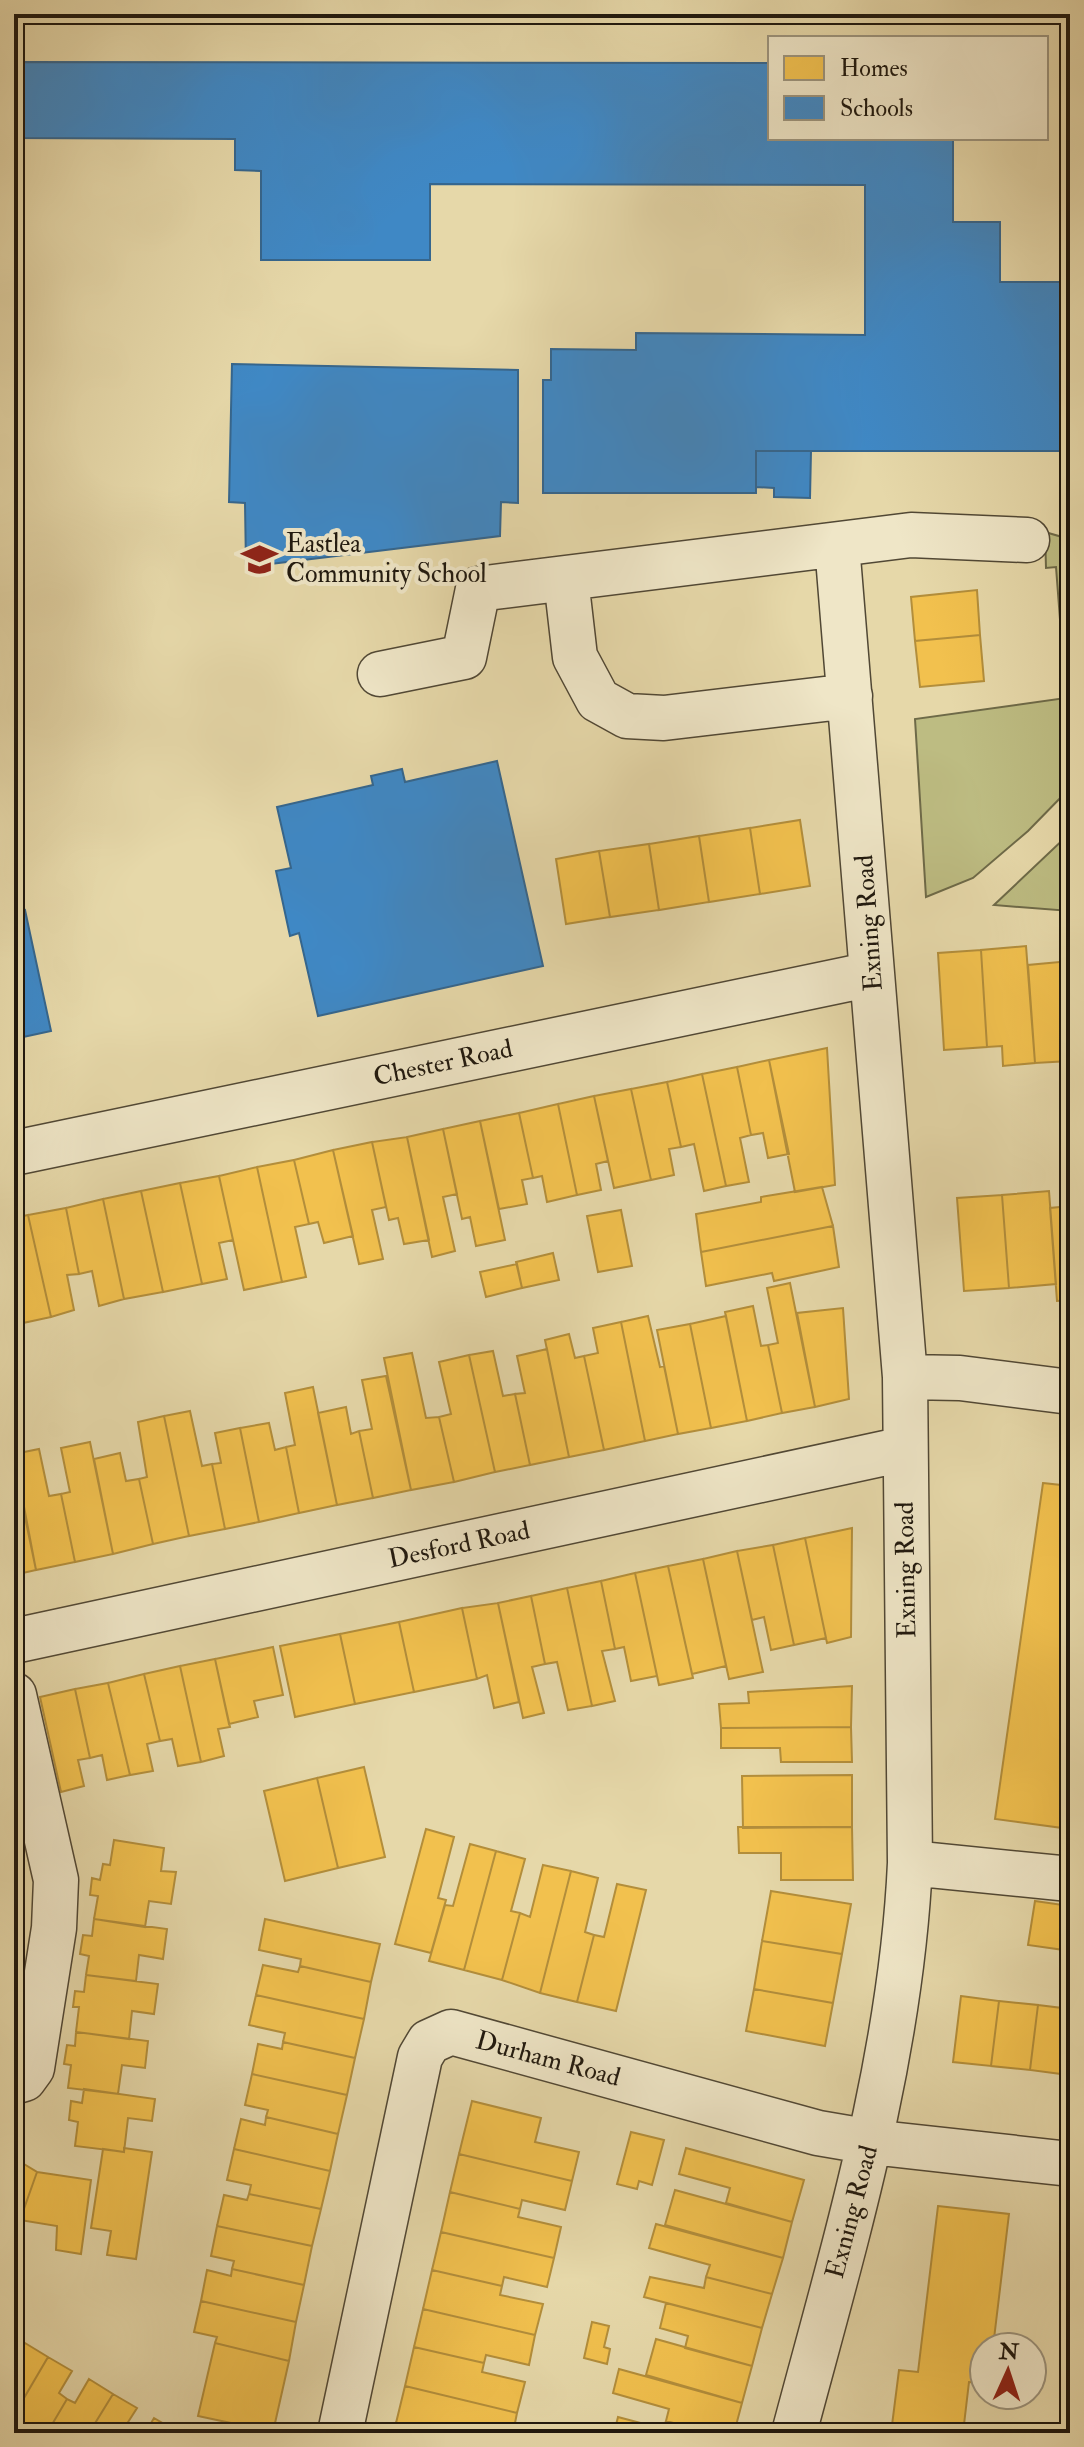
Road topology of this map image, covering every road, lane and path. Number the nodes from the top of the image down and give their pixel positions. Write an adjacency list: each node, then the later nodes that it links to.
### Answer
1 (1027, 540): 2 (street)
2 (837, 545): 3 (street); 5 (street, Exning Road)
3 (566, 579): 4 (street); 5 (street)
4 (380, 674)
5 (850, 696): 6 (street, Exning Road)
6 (872, 974): 7 (street, Chester Road); 8 (street, Exning Road)
7 (14, 1153)
8 (905, 1377): 9 (street); 10 (street, Exning Road)
9 (1070, 1392)
10 (904, 1449): 11 (street, Desford Road); 13 (street, Exning Road)
11 (14, 1641)
12 (14, 1695): 15 (street)
13 (910, 1863): 14 (street); 17 (street, Exning Road)
14 (1070, 1879)
15 (30, 1990): 16 (street)
16 (14, 2082)
17 (871, 2142): 18 (street); 19 (street, Durham Road); 20 (street, Exning Road)
18 (1070, 2164)
19 (340, 2433)
20 (794, 2433)

